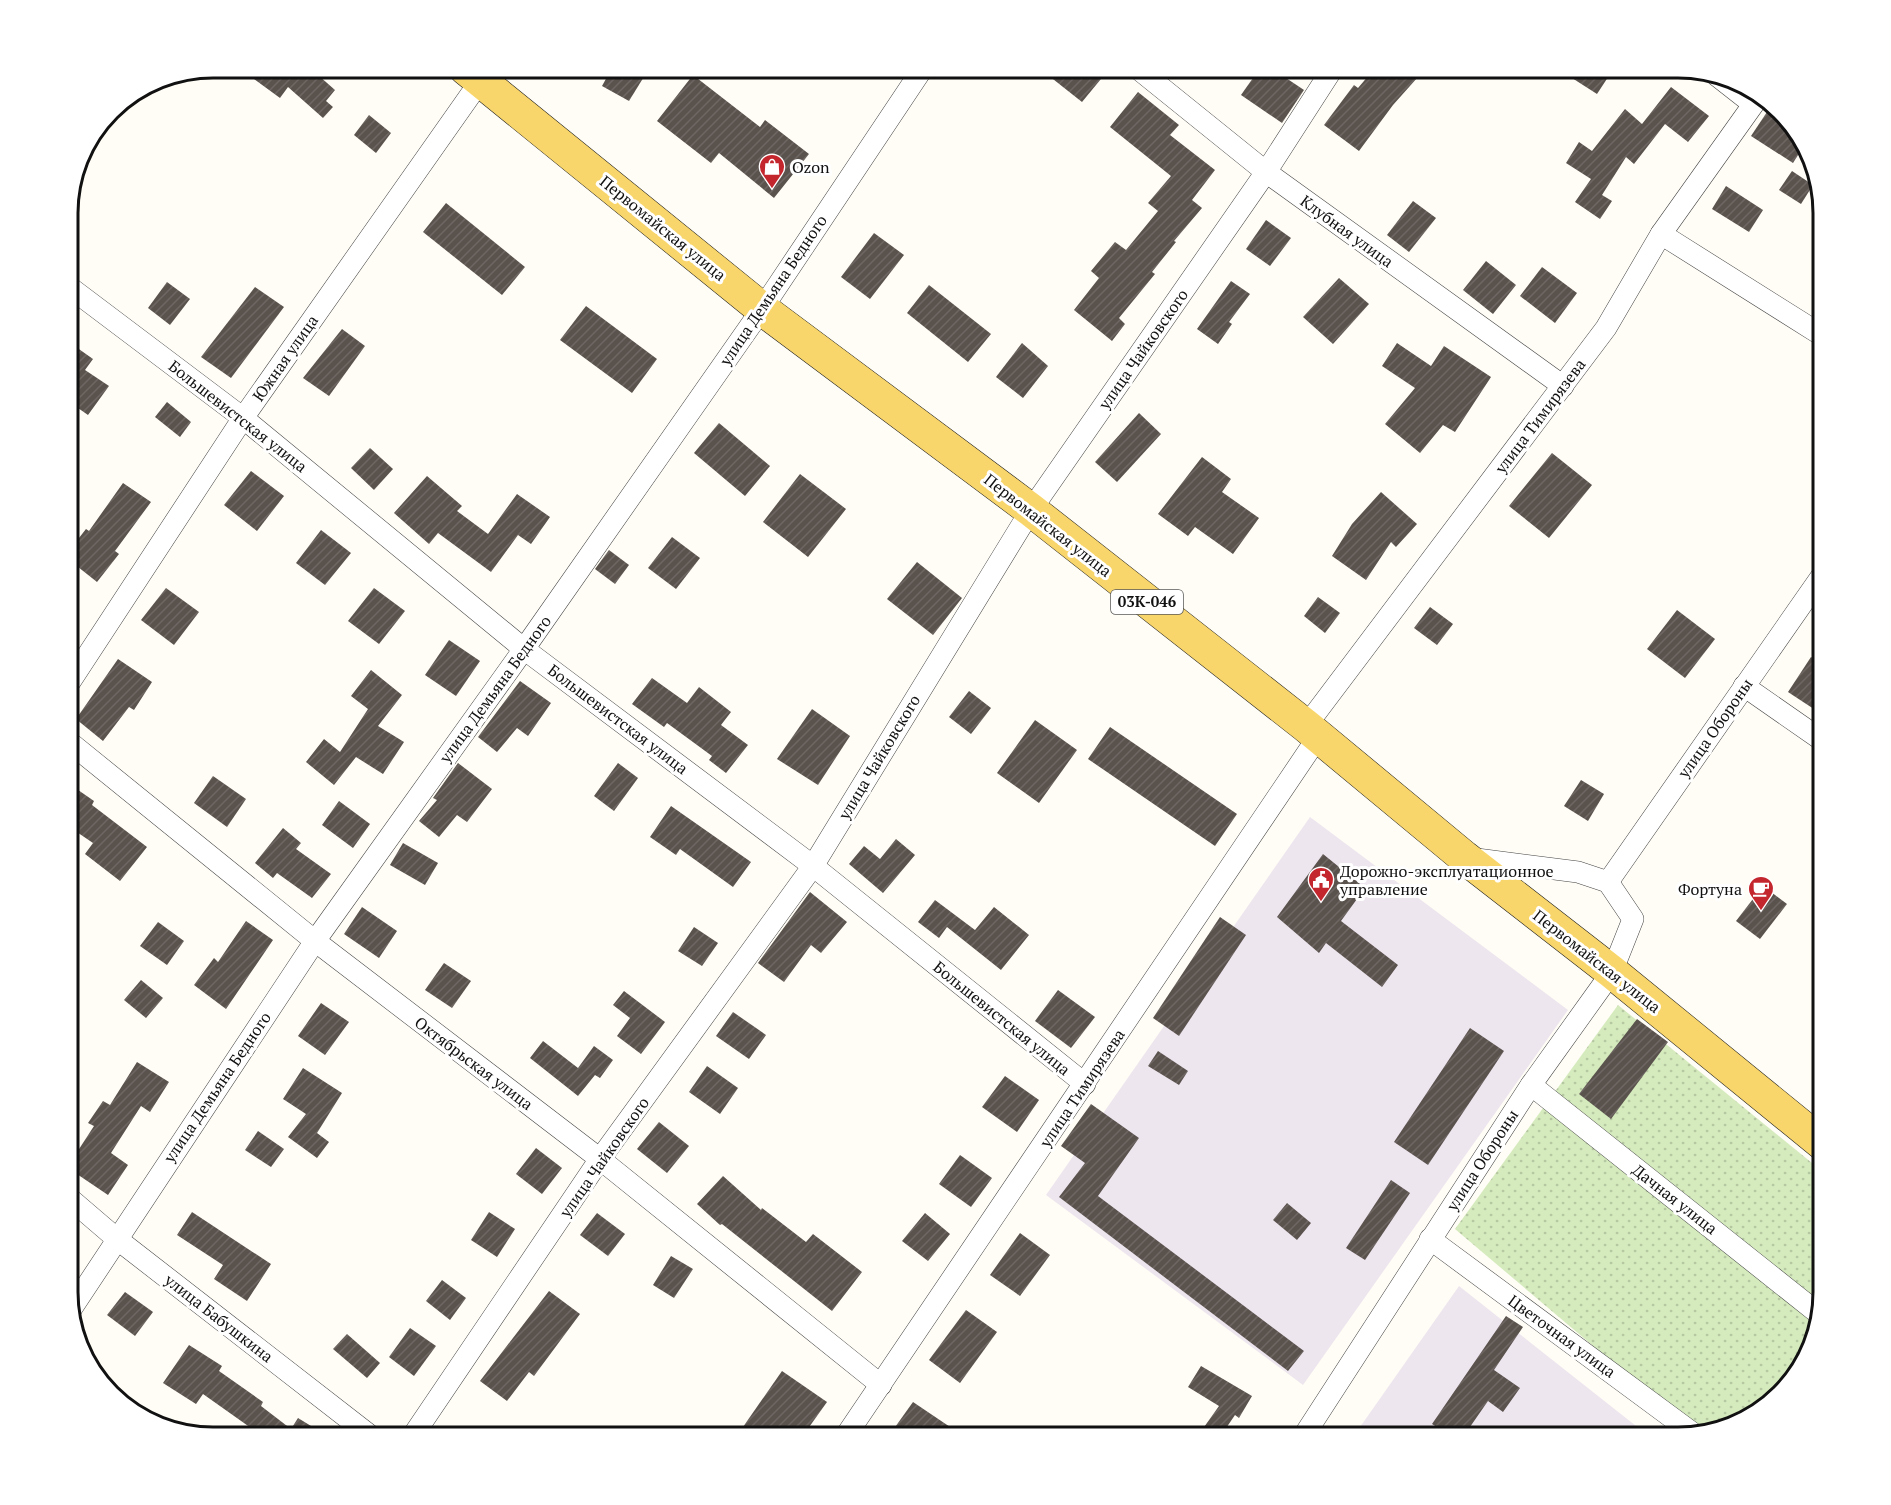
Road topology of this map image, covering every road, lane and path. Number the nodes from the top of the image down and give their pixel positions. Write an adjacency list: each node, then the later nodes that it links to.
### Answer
1 (475, 78): 13 (street, Южная улица)
2 (486, 78): 10 (main road, Первомайская улица / 03К-046)
3 (915, 78): 10 (street, улица Демьяна Бедного)
4 (1149, 78): 7 (street, Клубная улица)
5 (1327, 78): 7 (street, улица Чайковского)
6 (1754, 102): 8 (street, улица Тимирязева)
7 (1266, 172): 12 (street, Клубная улица); 14 (street, улица Чайковского)
8 (1661, 234): 11 (street); 12 (street, улица Тимирязева)
9 (78, 294): 13 (street, Большевистская улица)
10 (762, 309): 14 (main road, Первомайская улица / 03К-046); 16 (street, улица Демьяна Бедного)
11 (1813, 329)
12 (1563, 386): 19 (street, улица Тимирязева)
13 (243, 418): 16 (street, Большевистская улица); 17 (street, Южная улица)
14 (1030, 510): 19 (main road, Первомайская улица / 03К-046); 23 (street, улица Чайковского)
15 (1813, 590): 18 (street, улица Обороны)
16 (524, 649): 23 (street, Большевистская улица); 25 (street, улица Демьяна Бедного)
17 (78, 670)
18 (1744, 687): 20 (street); 24 (street, улица Обороны)
19 (1312, 731): 22 (main road, Первомайская улица / 03К-046); 27 (street, улица Тимирязева)
20 (1813, 734)
21 (78, 749): 25 (street, Октябрьская улица)
22 (1464, 857): 24 (street); 26 (main road, Первомайская улица / 03К-046)
23 (813, 866): 27 (street, Большевистская улица); 30 (street, улица Чайковского)
24 (1608, 882): 26 (street, улица Обороны)
25 (315, 941): 30 (street, Октябрьская улица); 32 (street, улица Демьяна Бедного)
26 (1612, 972): 28 (street, улица Обороны); 29 (main road, Первомайская улица / 03К-046)
27 (1085, 1084): 36 (street, улица Тимирязева)
28 (1531, 1084): 33 (street, улица Обороны); 35 (street, Дачная улица)
29 (1813, 1135)
30 (600, 1160): 36 (street, Октябрьская улица); 38 (street, улица Чайковского)
31 (78, 1206): 32 (street, улица Бабушкина)
32 (117, 1239): 34 (street, улица Демьяна Бедного); 37 (street, улица Бабушкина)
33 (1430, 1239): 40 (street, улица Обороны); 41 (street, Цветочная улица)
34 (78, 1299)
35 (1812, 1308)
36 (881, 1385): 39 (street, улица Тимирязева)
37 (359, 1427)
38 (418, 1427)
39 (852, 1427)
40 (1309, 1427)
41 (1684, 1427)

